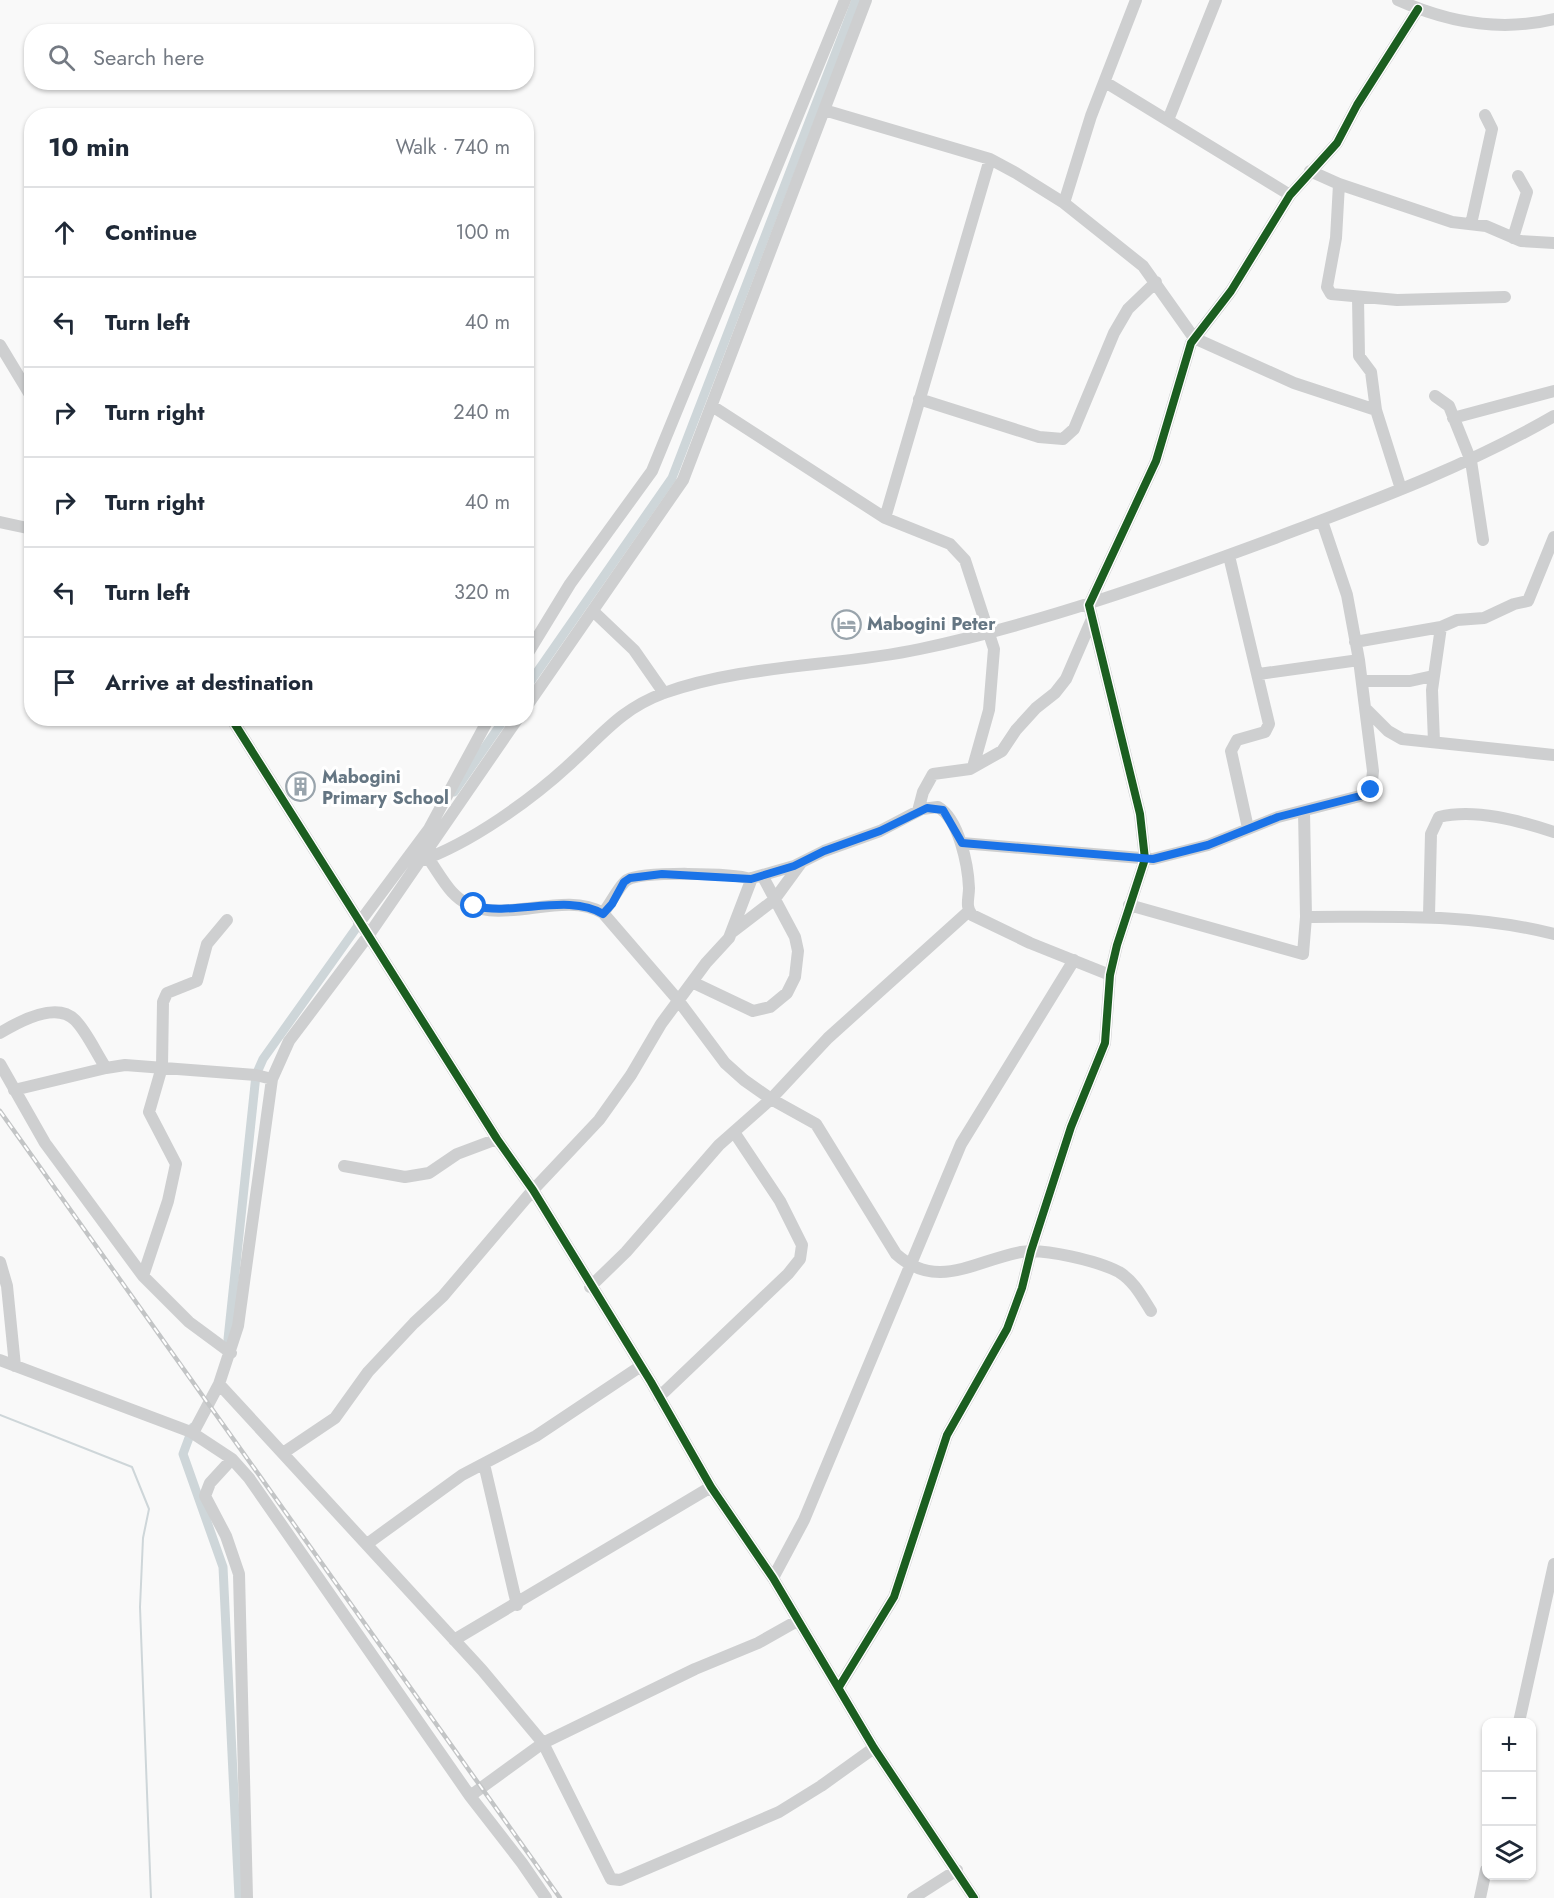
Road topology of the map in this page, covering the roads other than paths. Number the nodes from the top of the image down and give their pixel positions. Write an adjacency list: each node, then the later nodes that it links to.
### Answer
1 (845, 0): 49 (street)
2 (866, 0): 9 (street)
3 (1136, 0): 8 (street)
4 (1216, 0): 11 (street)
5 (1398, 0): 6 (street)
6 (1418, 9): 7 (street); 13 (street)
7 (1554, 20)
8 (1105, 82): 11 (street); 17 (street)
9 (824, 110): 12 (street); 30 (street)
10 (1485, 115): 18 (street)
11 (1168, 120): 16 (street)
12 (990, 159): 17 (street); 29 (street)
13 (1310, 171): 15 (street); 16 (street)
14 (1518, 176): 19 (street)
15 (1339, 184): 18 (street); 23 (street)
16 (1290, 195): 24 (street)
17 (1064, 203): 21 (street)
18 (1472, 224): 19 (street)
19 (1514, 238): 20 (street)
20 (1554, 243)
21 (1156, 282): 24 (street); 29 (street)
22 (1505, 297): 23 (street)
23 (1358, 298): 31 (street)
24 (1194, 338): 31 (street); 43 (street)
25 (0, 345): 26 (street)
26 (24, 385)
27 (1554, 391): 33 (street)
28 (1435, 396): 33 (street)
29 (919, 399): 36 (street)
30 (712, 405): 36 (street); 44 (street)
31 (1376, 410): 35 (street)
32 (1554, 416): 34 (street)
33 (1453, 418): 34 (street)
34 (1471, 460): 35 (street); 41 (street)
35 (1401, 489): 37 (street)
36 (885, 518): 47 (street)
37 (1322, 521): 42 (street); 48 (street)
38 (0, 522): 39 (street)
39 (24, 527)
40 (1554, 537): 46 (street)
41 (1483, 540)
42 (1229, 556): 43 (street); 51 (street)
43 (1089, 605): 45 (street); 47 (street)
44 (593, 611): 54 (street); 55 (street)
45 (1092, 619): 62 (street); 68 (street)
46 (1441, 627): 48 (street); 52 (street)
47 (990, 632): 54 (street); 62 (street)
48 (1355, 642): 50 (street)
49 (534, 643)
50 (1359, 660): 51 (street); 53 (street)
51 (1259, 674): 65 (street)
52 (1433, 676): 53 (street); 60 (street)
53 (1362, 681): 56 (street)
54 (664, 693): 69 (street)
55 (534, 696)
56 (1365, 708): 60 (street); 64 (street)
57 (236, 726): 79 (street)
58 (485, 726): 79 (street)
59 (513, 726): 69 (street)
60 (1434, 742): 61 (street)
61 (1554, 755)
62 (973, 767): 63 (street)
63 (918, 811): 67 (street); 70 (street)
64 (1304, 812): 65 (street); 77 (street)
65 (1248, 828): 68 (street)
66 (1554, 832): 76 (street)
67 (962, 843): 68 (street); 74 (street)
68 (1146, 859): 73 (street)
69 (424, 860): 75 (street); 82 (street)
70 (802, 862): 71 (street); 72 (street)
71 (757, 877): 72 (street); 75 (street); 80 (street)
72 (774, 900): 80 (street); 85 (street)
73 (1129, 905): 77 (street); 84 (street)
74 (969, 911): 83 (street); 93 (street)
75 (603, 914): 86 (street)
76 (1429, 915): 77 (street); 81 (street)
77 (1306, 917)
78 (227, 920): 89 (street)
79 (359, 923): 82 (street)
80 (731, 933): 85 (street)
81 (1554, 934)
82 (368, 936): 91 (street); 95 (street)
83 (1074, 960): 84 (street); 100 (street)
84 (1110, 975): 98 (street)
85 (692, 982): 86 (street)
86 (678, 1000): 93 (street); 97 (street)
87 (0, 1033): 90 (street)
88 (0, 1064): 92 (street)
89 (162, 1067): 90 (street); 91 (street); 101 (street)
90 (106, 1068): 92 (street)
91 (272, 1078): 104 (street)
92 (14, 1090): 101 (street)
93 (771, 1099): 94 (street); 100 (street)
94 (734, 1132): 102 (street); 109 (street)
95 (497, 1139): 96 (street); 97 (street)
96 (344, 1166)
97 (533, 1190): 102 (street); 111 (street)
98 (1031, 1251): 100 (street); 103 (street); 121 (street)
99 (0, 1262): 106 (street)
100 (911, 1268): 117 (street)
101 (143, 1276): 104 (street)
102 (590, 1287): 107 (street)
103 (1151, 1311)
104 (227, 1350): 108 (street)
105 (0, 1360): 106 (street)
106 (15, 1366): 110 (street)
107 (641, 1366): 109 (street); 113 (street)
108 (219, 1384): 110 (street); 111 (street)
109 (659, 1396): 114 (street)
110 (193, 1434): 112 (street)
111 (283, 1453): 115 (street)
112 (232, 1459): 125 (street); 128 (street)
113 (484, 1464): 115 (street); 118 (street)
114 (711, 1487): 117 (street); 118 (street)
115 (367, 1544): 120 (street)
116 (1554, 1564): 122 (street)
117 (773, 1578): 119 (street)
118 (517, 1605): 120 (street)
119 (797, 1620): 121 (street); 123 (street)
120 (454, 1640): 123 (street)
121 (839, 1687): 124 (street)
122 (1520, 1718)
123 (543, 1743): 124 (street); 125 (street)
124 (874, 1748): 126 (street)
125 (470, 1796): 129 (street)
126 (957, 1870): 130 (street); 131 (street)
127 (1484, 1880): 132 (street)
128 (247, 1898)
129 (546, 1898)
130 (914, 1898)
131 (974, 1898)
132 (1480, 1898)

